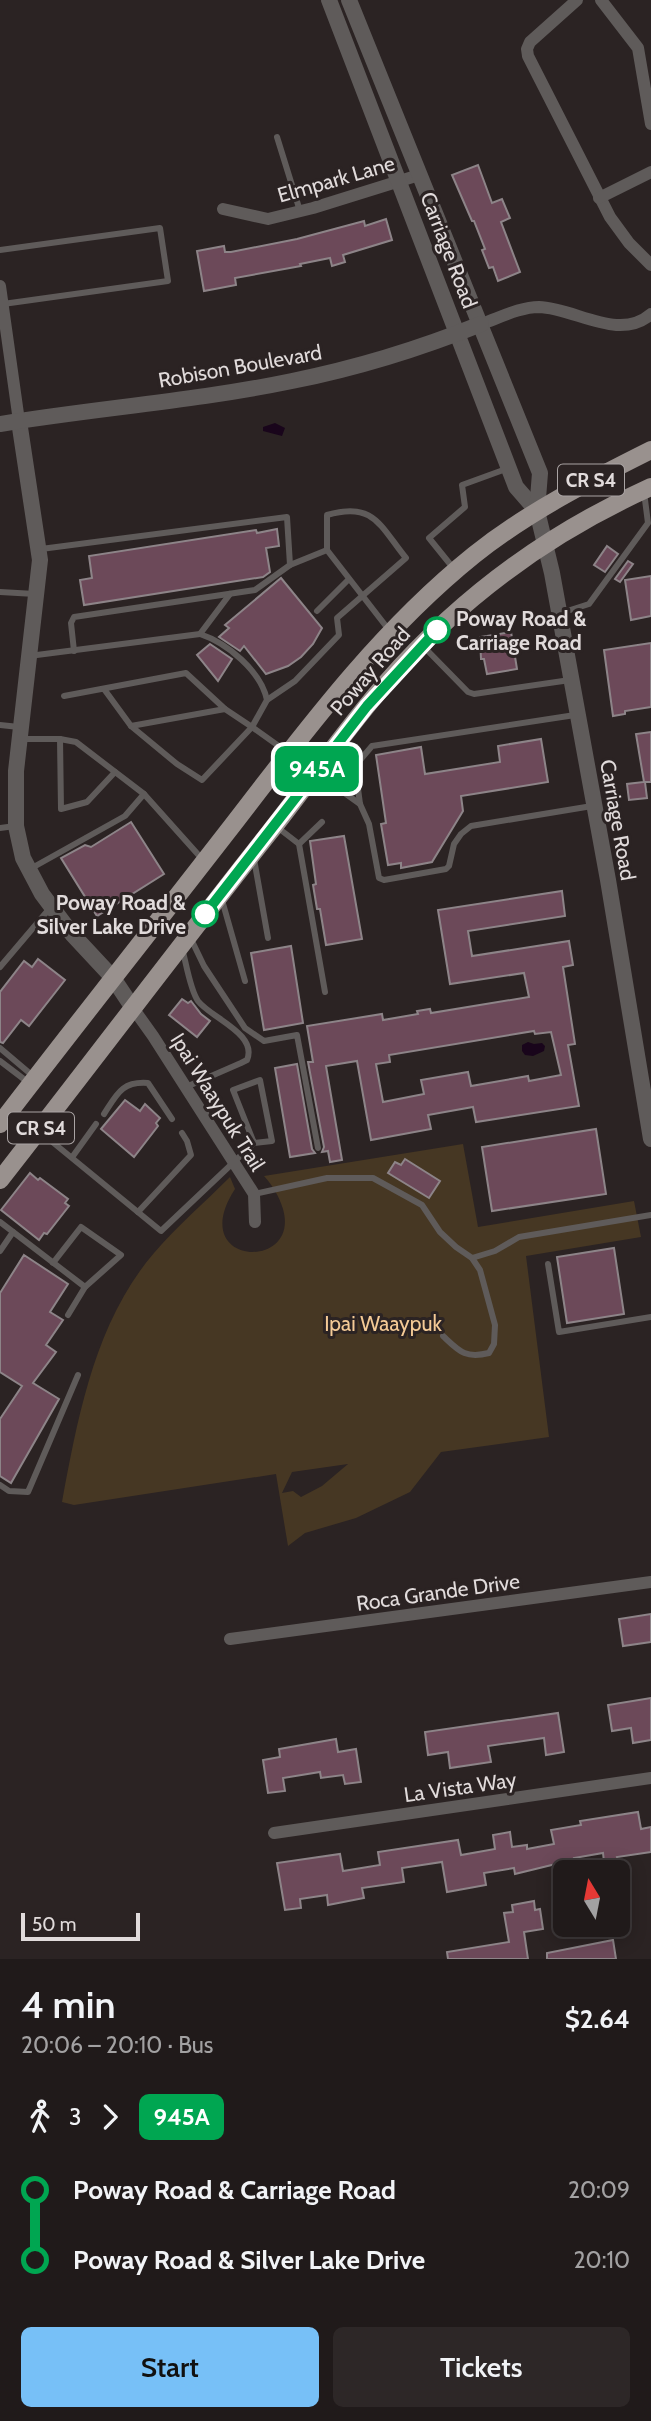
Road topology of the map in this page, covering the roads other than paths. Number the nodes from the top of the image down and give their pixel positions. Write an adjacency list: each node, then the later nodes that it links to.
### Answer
1 (329, 0): 9 (street, Carriage Road)
2 (349, 0): 8 (street, Carriage Road)
3 (577, 0): 10 (street)
4 (601, 0): 5 (street)
5 (651, 124)
6 (277, 136): 12 (lane)
7 (651, 172): 10 (street)
8 (419, 175): 9 (street, Elmpark Lane); 18 (street, Carriage Road)
9 (400, 181): 12 (street, Elmpark Lane); 19 (street, Carriage Road)
10 (599, 198): 14 (street)
11 (223, 209): 12 (street, Elmpark Lane)
12 (300, 211)
13 (0, 250): 16 (lane)
14 (651, 265)
15 (0, 286): 16 (street)
16 (3, 304): 20 (street)
17 (651, 314): 18 (street)
18 (481, 324): 19 (street, Robison Boulevard); 25 (street, Carriage Road)
19 (458, 334): 20 (street, Robison Boulevard); 23 (street, Carriage Road)
20 (19, 421): 21 (street, Robison Boulevard); 27 (street)
21 (0, 424)
22 (651, 450): 25 (main road, Poway Road / CR S4)
23 (509, 468): 25 (street, Carriage Road); 30 (lane)
24 (647, 488): 26 (main road, Poway Road / CR S4); 37 (lane)
25 (537, 510): 26 (street, Carriage Road); 30 (main road, Poway Road / CR S4)
26 (544, 543): 37 (street, Carriage Road); 40 (main road, Poway Road / CR S4)
27 (39, 549): 29 (lane); 33 (street)
28 (327, 550): 29 (lane); 31 (lane); 35 (lane)
29 (290, 565): 34 (lane)
30 (456, 570): 38 (main road, Poway Road / CR S4)
31 (349, 579): 35 (lane); 36 (lane)
32 (0, 593): 33 (lane)
33 (37, 594): 42 (street)
34 (230, 594): 39 (lane); 41 (lane)
35 (363, 596): 38 (lane); 46 (lane)
36 (317, 611)
37 (559, 613): 43 (street, Carriage Road)
38 (390, 631): 55 (main road, Poway Road / CR S4)
39 (200, 634): 41 (lane); 46 (lane)
40 (422, 645): 43 (lane); 54 (main road, Poway Road / CR S4)
41 (74, 651): 42 (lane)
42 (29, 656): 52 (street)
43 (571, 680): 48 (street, Carriage Road)
44 (104, 689): 45 (lane); 47 (lane); 50 (lane)
45 (64, 696)
46 (267, 700): 51 (lane)
47 (225, 709): 50 (lane); 51 (lane)
48 (577, 715): 56 (lane); 61 (street, Carriage Road)
49 (0, 725): 52 (lane)
50 (131, 726): 51 (lane)
51 (252, 727): 55 (lane)
52 (21, 733): 53 (lane); 64 (street)
53 (60, 739): 57 (lane); 57 (lane)
54 (339, 740): 56 (lane); 58 (main road, Poway Road / CR S4)
55 (289, 753): 58 (lane); 67 (main road, Poway Road / CR S4)
56 (362, 757): 60 (lane)
57 (115, 772): 59 (lane)
58 (315, 772): 60 (lane); 63 (main road, Poway Road / CR S4)
59 (144, 794): 67 (lane); 68 (lane)
60 (360, 804): 61 (lane)
61 (594, 805): 88 (street, Carriage Road)
62 (322, 822): 65 (lane)
63 (275, 825): 65 (lane); 66 (main road, Poway Road / CR S4)
64 (8, 827): 68 (street)
65 (299, 844): 76 (lane)
66 (253, 853): 69 (main road, Poway Road / CR S4); 71 (lane)
67 (205, 861): 74 (main road, Poway Road / CR S4)
68 (28, 870): 70 (street)
69 (220, 894): 72 (main road, Poway Road / CR S4); 75 (lane)
70 (51, 907): 73 (lane); 74 (street)
71 (268, 938)
72 (185, 939): 77 (main road, Poway Road / CR S4); 81 (lane); 90 (lane)
73 (0, 967)
74 (113, 978): 77 (street); 80 (main road, Poway Road / CR S4)
75 (246, 981)
76 (325, 992)
77 (133, 1008): 81 (street, Ipai Waaypuk Trail); 86 (main road, Poway Road / CR S4)
78 (0, 1048): 80 (lane)
79 (0, 1061): 80 (lane)
80 (33, 1081): 84 (main road, Poway Road / CR S4)
81 (186, 1087): 92 (street, Ipai Waaypuk Trail)
82 (104, 1114): 83 (lane)
83 (172, 1119)
84 (0, 1124)
85 (96, 1124): 91 (lane)
86 (39, 1130): 91 (lane); 93 (main road, Poway Road / CR S4)
87 (182, 1133): 95 (lane)
88 (651, 1139)
89 (254, 1143): 89 (lane); 92 (lane)
90 (318, 1148)
91 (73, 1156): 95 (lane)
92 (234, 1161): 94 (street, Ipai Waaypuk Trail); 95 (lane)
93 (0, 1180)
94 (254, 1194): 98 (street, Ipai Waaypuk Trail); 101 (lane)
95 (138, 1212)
96 (651, 1215): 101 (lane)
97 (0, 1222): 99 (lane)
98 (255, 1222)
99 (13, 1232): 100 (lane); 102 (lane)
100 (0, 1251)
101 (472, 1258): 107 (lane)
102 (53, 1263): 104 (lane); 104 (lane)
103 (548, 1264): 106 (lane)
104 (85, 1287): 105 (lane)
105 (68, 1315)
106 (651, 1317)
107 (443, 1336)
108 (78, 1375): 109 (lane)
109 (0, 1485)
110 (651, 1582): 111 (street, Roca Grande Drive)
111 (230, 1639)
112 (651, 1778): 113 (street, La Vista Way)
113 (274, 1833)

